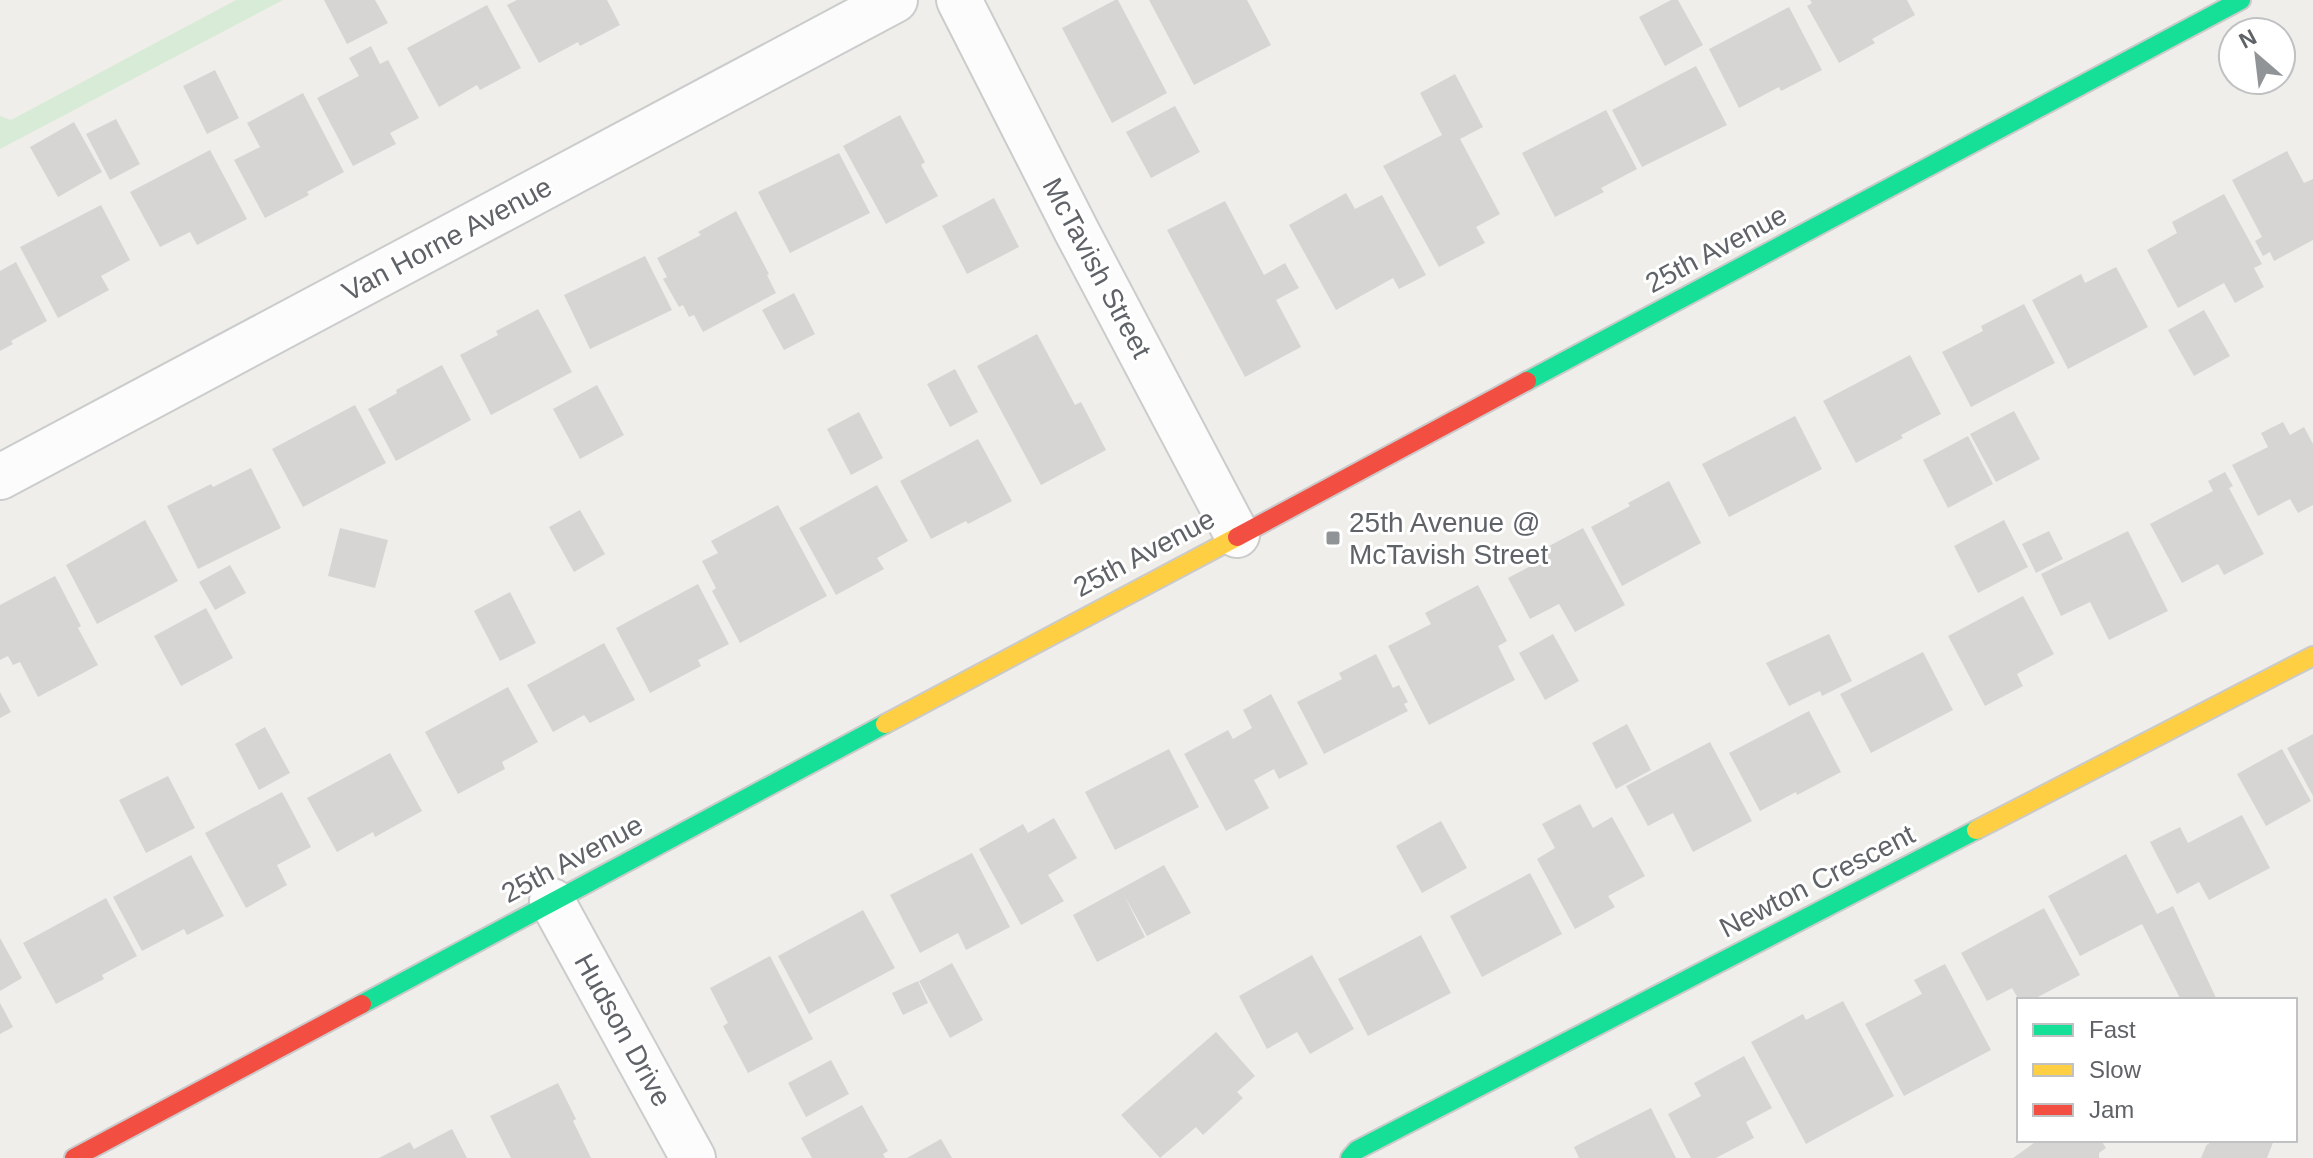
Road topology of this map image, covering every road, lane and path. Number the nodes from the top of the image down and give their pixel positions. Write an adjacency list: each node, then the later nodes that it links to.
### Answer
1 (895, 0): 4 (street, Van Horne Avenue)
2 (959, 0): 5 (street, McTavish Street)
3 (2241, 0): 5 (street, 25th Avenue)
4 (0, 477)
5 (1237, 535): 7 (street, 25th Avenue)
6 (2313, 656): 10 (street, Newton Crescent)
7 (552, 901): 8 (street, 25th Avenue); 9 (street, Hudson Drive)
8 (74, 1158)
9 (693, 1158)
10 (1350, 1158)

